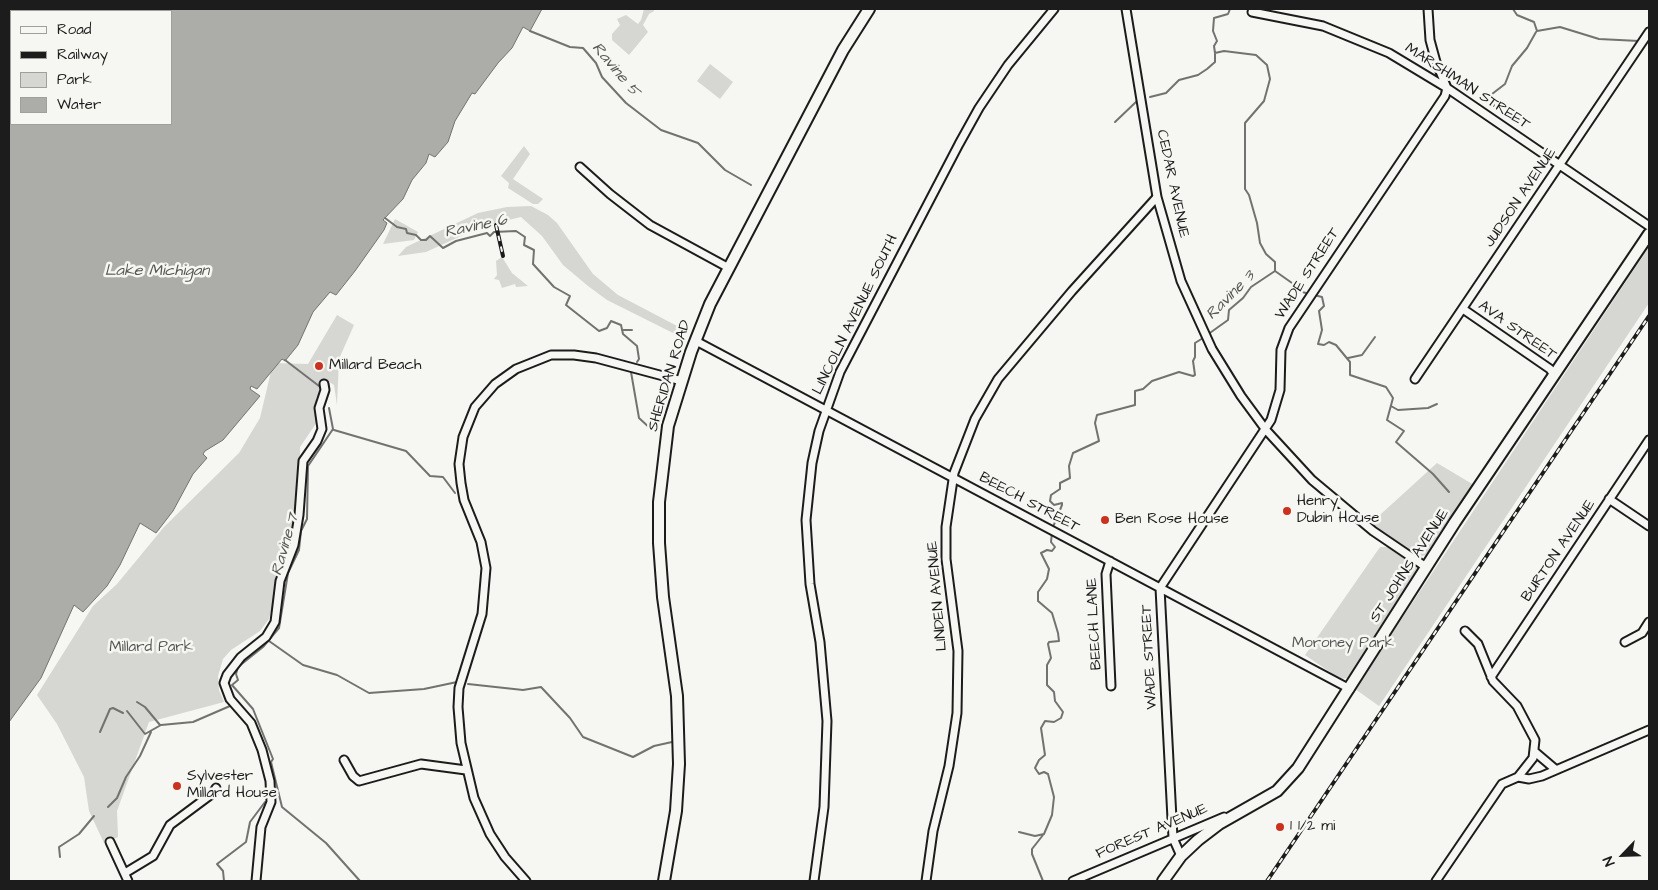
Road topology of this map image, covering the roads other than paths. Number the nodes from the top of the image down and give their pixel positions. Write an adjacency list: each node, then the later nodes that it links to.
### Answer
1 (869, 9): 13 (street, SHERIDAN ROAD)
2 (1054, 9): 20 (street, LINCOLN AVENUE SOUTH)
3 (1126, 9): 10 (street, CEDAR AVENUE)
4 (1428, 9): 7 (street)
5 (1252, 12): 7 (street, MARSHMAN STREET)
6 (1649, 32): 8 (street, JUDSON AVENUE)
7 (1448, 88): 8 (street, MARSHMAN STREET); 21 (street, WADE STREET)
8 (1559, 165): 11 (street, MARSHMAN STREET); 14 (street, JUDSON AVENUE)
9 (580, 167): 13 (street)
10 (1157, 197): 21 (street, CEDAR AVENUE); 23 (street, LINDEN AVENUE)
11 (1649, 226)
12 (1649, 234): 16 (street, ST JOHNS AVENUE)
13 (728, 268): 15 (street, SHERIDAN ROAD)
14 (1463, 309): 16 (street, AVA STREET); 17 (street, JUDSON AVENUE)
15 (696, 341): 18 (street, SHERIDAN ROAD); 20 (street, BEECH STREET)
16 (1554, 375): 27 (street, ST JOHNS AVENUE)
17 (1415, 379)
18 (682, 381): 39 (street); 50 (street, SHERIDAN ROAD)
19 (324, 384): 48 (street)
20 (825, 410): 23 (street, BEECH STREET); 51 (street, LINCOLN AVENUE SOUTH)
21 (1266, 430): 27 (street, CEDAR AVENUE); 28 (street, WADE STREET)
22 (1649, 440): 24 (street, BURTON AVENUE)
23 (954, 479): 26 (street, BEECH STREET); 52 (street, LINDEN AVENUE)
24 (1609, 500): 25 (street); 32 (street, BURTON AVENUE)
25 (1649, 526)
26 (1110, 561): 28 (street, BEECH STREET); 33 (street, BEECH LANE)
27 (1426, 567): 34 (street, ST JOHNS AVENUE)
28 (1160, 588): 34 (street, BEECH STREET); 43 (street, WADE STREET)
29 (1649, 622): 31 (street)
30 (1465, 631): 32 (street)
31 (1625, 642)
32 (1491, 677): 36 (street)
33 (1111, 686)
34 (1350, 689): 42 (street, ST JOHNS AVENUE)
35 (1649, 730): 38 (street)
36 (1535, 752): 38 (street); 40 (street)
37 (344, 760): 39 (street)
38 (1555, 769): 40 (street)
39 (466, 770): 49 (street)
40 (1518, 777): 55 (street)
41 (216, 788): 46 (street)
42 (1243, 811): 43 (street, FOREST AVENUE); 45 (street, ST JOHNS AVENUE)
43 (1173, 838): 45 (street, WADE STREET); 53 (street, FOREST AVENUE)
44 (110, 842): 46 (street)
45 (1181, 856): 54 (street, ST JOHNS AVENUE)
46 (125, 873): 47 (street)
47 (128, 881)
48 (256, 881)
49 (526, 881)
50 (664, 881)
51 (814, 881)
52 (926, 881)
53 (1073, 881)
54 (1163, 881)
55 (1436, 881)

